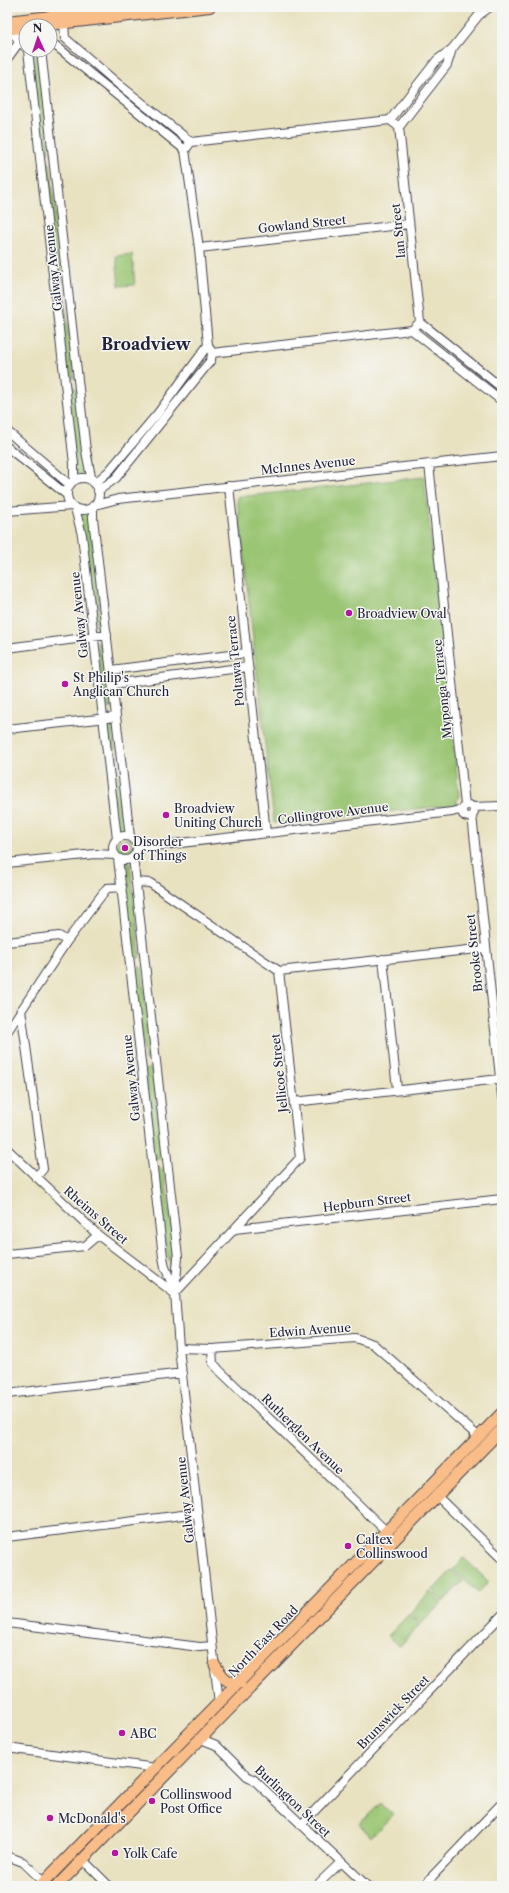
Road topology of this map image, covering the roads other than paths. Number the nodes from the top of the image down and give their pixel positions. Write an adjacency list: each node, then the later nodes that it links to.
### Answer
1 (130, 7): 6 (main road)
2 (210, 7): 8 (main road)
3 (483, 7): 5 (street)
4 (490, 7): 5 (street)
5 (479, 15): 14 (street)
6 (58, 19)
7 (58, 23): 8 (main road)
8 (64, 23): 20 (street)
9 (18, 26): 10 (main road)
10 (8, 27): 11 (street, Galway Avenue)
11 (18, 39)
12 (18, 44): 17 (street)
13 (58, 48): 21 (street)
14 (452, 49): 18 (street); 19 (street)
15 (29, 58): 35 (street, Galway Avenue)
16 (42, 58): 38 (street, Galway Avenue)
17 (7, 59)
18 (390, 120): 19 (street); 20 (street)
19 (399, 127): 22 (street, Ian Street)
20 (191, 142): 21 (street)
21 (185, 150): 23 (street)
22 (409, 224): 23 (street, Gowland Street); 24 (street, Ian Street)
23 (198, 248): 26 (street)
24 (420, 322): 25 (street); 28 (street)
25 (412, 330): 27 (street); 29 (street)
26 (208, 345): 27 (street); 38 (street)
27 (212, 353): 34 (street)
28 (502, 388)
29 (502, 401)
30 (7, 431): 35 (street)
31 (7, 447): 37 (street)
32 (502, 456): 33 (street, McInnes Avenue)
33 (429, 464): 36 (street, McInnes Avenue); 57 (street, Myponga Terrace)
34 (116, 478): 38 (street); 40 (street)
35 (72, 483): 38 (street); 39 (street)
36 (229, 486): 40 (street, McInnes Avenue); 49 (street, Poltawa Terrace)
37 (56, 487): 39 (street); 41 (street)
38 (96, 488): 40 (street, McInnes Avenue); 42 (street)
39 (67, 496): 41 (street); 44 (street)
40 (114, 498): 42 (street, McInnes Avenue)
41 (57, 504): 43 (street)
42 (94, 506): 44 (street); 46 (street, Galway Avenue)
43 (47, 507): 44 (street); 45 (street)
44 (74, 507): 47 (street, Galway Avenue)
45 (7, 511)
46 (107, 635): 47 (street); 51 (street, Galway Avenue)
47 (93, 638): 48 (street); 54 (street, Galway Avenue)
48 (7, 648)
49 (246, 653): 50 (street, Poltawa Terrace); 51 (street)
50 (248, 667): 52 (street); 58 (street, Poltawa Terrace)
51 (111, 670): 52 (street, Galway Avenue)
52 (113, 684): 53 (street, Galway Avenue)
53 (116, 717): 54 (street); 59 (street, Galway Avenue)
54 (103, 719): 55 (street); 60 (street, Galway Avenue)
55 (7, 729)
56 (502, 806): 57 (street, Collingrove Avenue)
57 (468, 810): 58 (street, Collingrove Avenue); 70 (street, Brooke Street)
58 (266, 833): 62 (street, Collingrove Avenue)
59 (130, 837): 60 (street); 61 (street)
60 (117, 839): 63 (street)
61 (136, 844): 62 (street, Collingrove Avenue); 64 (street)
62 (146, 847): 64 (street, Collingrove Avenue)
63 (115, 854): 64 (street); 65 (street); 67 (street, Galway Avenue)
64 (134, 855): 66 (street, Galway Avenue)
65 (7, 863)
66 (136, 882): 72 (street); 85 (street, Galway Avenue)
67 (122, 886): 68 (street); 85 (street, Galway Avenue)
68 (67, 941): 69 (street); 73 (street)
69 (7, 942)
70 (486, 948): 71 (street); 75 (street, Brooke Street)
71 (383, 960): 72 (street); 76 (street)
72 (279, 971): 78 (street, Jellicoe Street)
73 (21, 1010): 74 (street); 80 (street)
74 (7, 1032)
75 (500, 1078): 76 (street); 77 (street)
76 (397, 1089): 78 (street)
77 (502, 1096)
78 (294, 1102): 82 (street, Jellicoe Street)
79 (7, 1149): 80 (street, Rheims Street)
80 (36, 1177): 83 (street, Rheims Street)
81 (502, 1199): 82 (street, Hepburn Street)
82 (235, 1229): 85 (street, Jellicoe Street)
83 (98, 1235): 84 (street); 85 (street, Rheims Street)
84 (7, 1254)
85 (175, 1293): 86 (street, Galway Avenue)
86 (180, 1348): 87 (street, Edwin Avenue); 88 (street, Galway Avenue)
87 (212, 1349): 92 (street, Edwin Avenue); 95 (street, Rutherglen Avenue)
88 (183, 1372): 89 (street); 94 (street, Galway Avenue)
89 (7, 1394)
90 (502, 1413): 92 (highway, North East Road)
91 (502, 1429): 93 (highway, North East Road)
92 (479, 1437): 93 (highway, North East Road)
93 (433, 1492): 95 (highway, North East Road); 97 (street); 104 (highway, North East Road)
94 (198, 1513): 96 (street); 100 (street, Galway Avenue)
95 (387, 1532): 102 (highway, North East Road)
96 (7, 1537)
97 (502, 1559)
98 (502, 1615): 109 (street, Brunswick Street)
99 (7, 1623): 100 (street)
100 (212, 1646): 101 (street, Galway Avenue)
101 (214, 1666): 102 (highway); 103 (street, Galway Avenue)
102 (240, 1682): 103 (highway, North East Road)
103 (219, 1704): 104 (highway); 107 (highway, North East Road)
104 (224, 1715): 105 (highway, North East Road)
105 (201, 1739): 109 (street, Burlington Street); 112 (highway, North East Road)
106 (7, 1748): 107 (street)
107 (156, 1768): 110 (highway, North East Road)
108 (502, 1803): 119 (street)
109 (301, 1826): 113 (street, Burlington Street)
110 (73, 1851): 112 (highway); 114 (highway, North East Road)
111 (7, 1856): 114 (street)
112 (82, 1860): 115 (highway, North East Road); 116 (street)
113 (341, 1862): 117 (street); 118 (street, Burlington Street)
114 (44, 1885)
115 (57, 1886)
116 (109, 1886)
117 (316, 1886)
118 (367, 1886)
119 (423, 1886)

